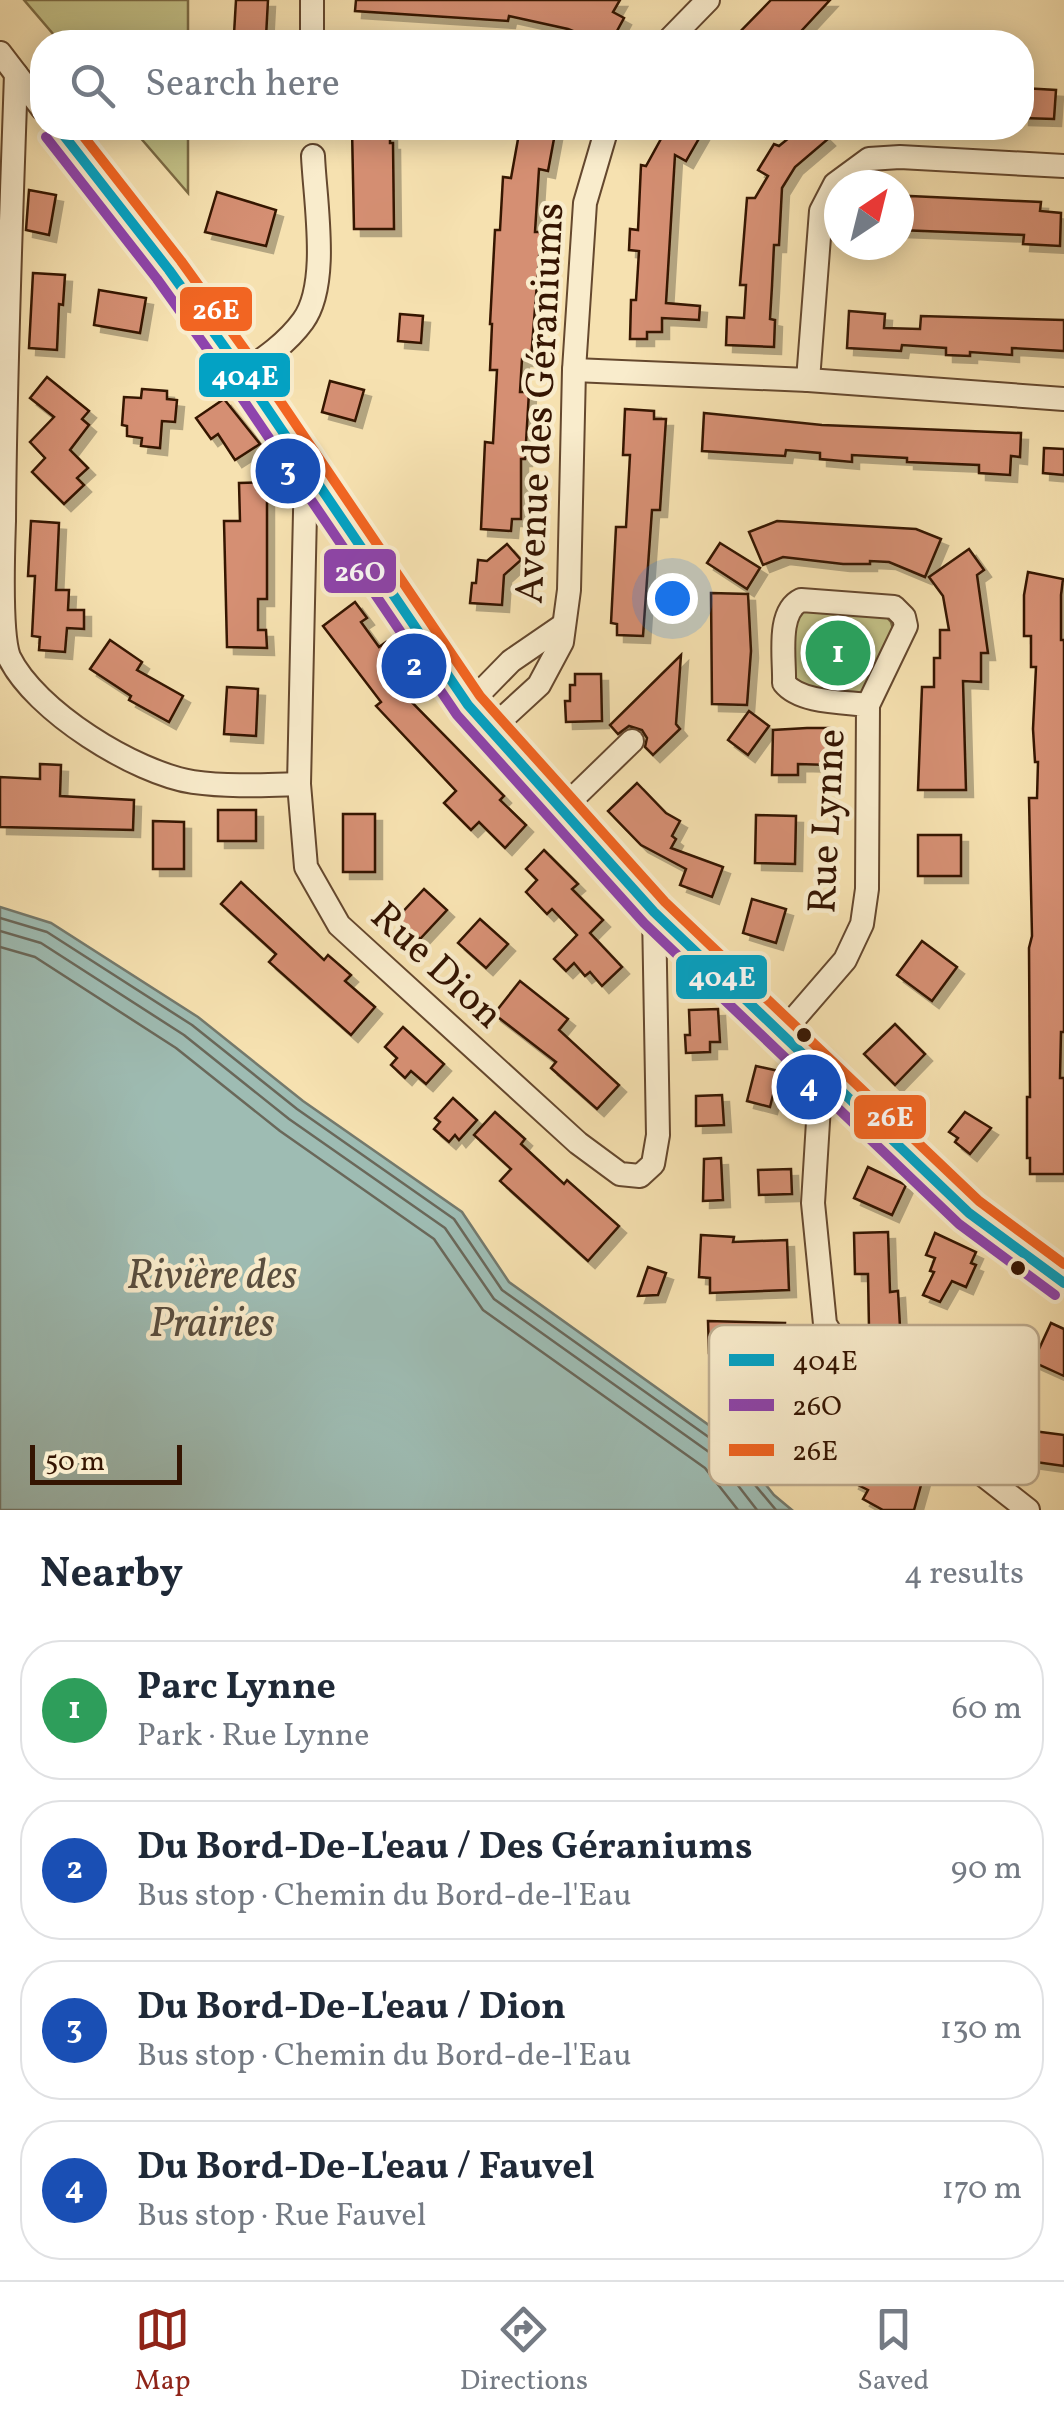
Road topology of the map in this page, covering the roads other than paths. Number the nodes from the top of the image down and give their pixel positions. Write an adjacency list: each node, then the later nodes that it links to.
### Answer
1 (312, 0): 3 (street)
2 (708, 0): 4 (street)
3 (312, 30)
4 (679, 30)
5 (0, 54): 6 (street)
6 (16, 74): 7 (street); 17 (street)
7 (30, 92)
8 (67, 140): 13 (street)
9 (603, 140): 12 (street, Avenue des Géraniums)
10 (313, 156): 13 (street)
11 (1064, 166): 14 (street)
12 (574, 370): 14 (street); 18 (street, Avenue des Géraniums)
13 (243, 373): 16 (street)
14 (808, 380): 15 (street)
15 (1064, 399)
16 (306, 467): 19 (street); 23 (street, Rue Dion)
17 (1, 608): 23 (street)
18 (562, 626): 19 (street, Avenue des Géraniums); 21 (street, Avenue des Géraniums)
19 (468, 705): 21 (street)
20 (868, 706): 20 (street, Rue Lynne); 26 (street, Rue Lynne)
21 (490, 730): 24 (street)
22 (632, 741): 24 (street)
23 (299, 784): 25 (street, Rue Dion)
24 (562, 809): 25 (street)
25 (654, 912): 26 (street)
26 (781, 1034): 27 (street)
27 (820, 1073): 28 (street); 29 (street)
28 (1064, 1283)
29 (826, 1325)
30 (996, 1485): 31 (street)
31 (1028, 1510)

